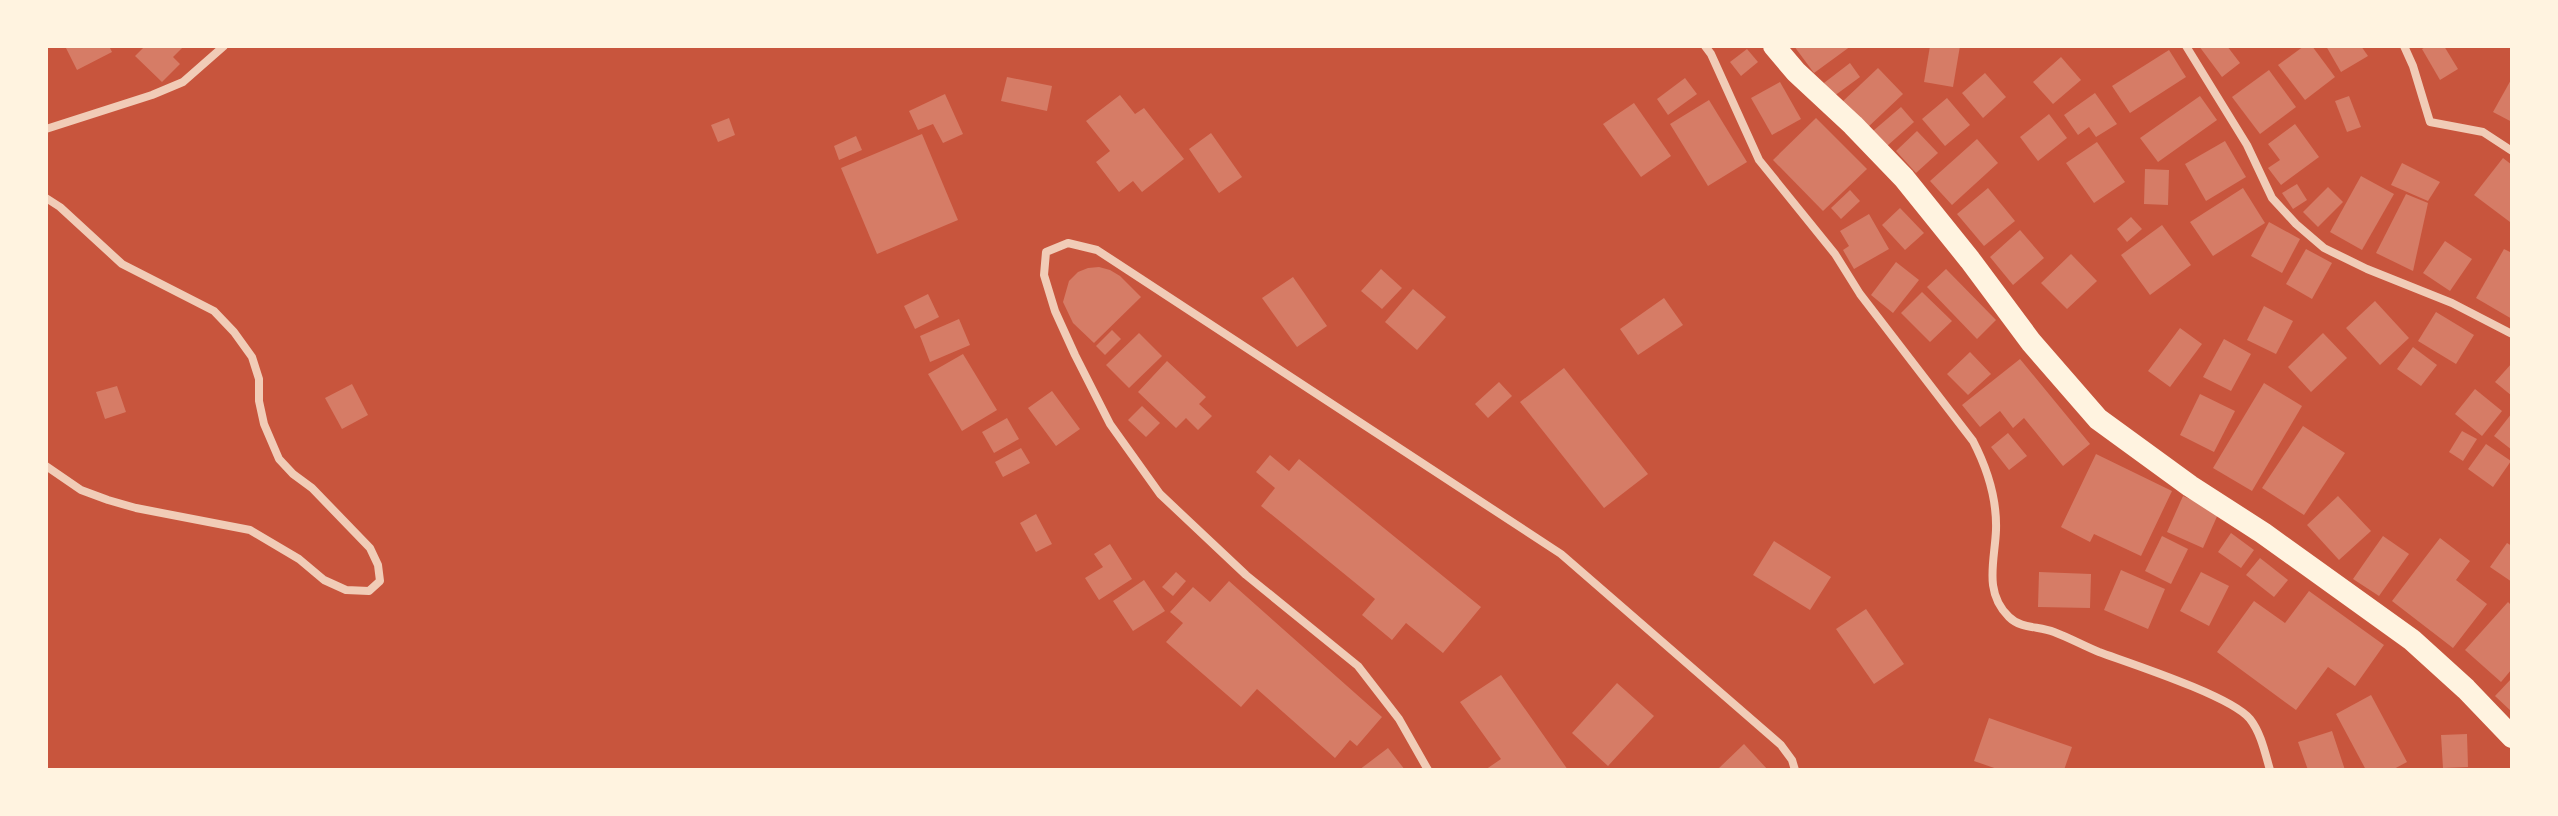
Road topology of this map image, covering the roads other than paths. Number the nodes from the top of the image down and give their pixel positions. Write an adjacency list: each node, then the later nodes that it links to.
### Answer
1 (224, 46): 6 (street)
2 (1705, 46): 14 (street)
3 (1774, 46): 11 (highway)
4 (2186, 46): 9 (street)
5 (2404, 46): 7 (street)
6 (46, 129)
7 (2512, 151)
8 (46, 198): 10 (street)
9 (2512, 334)
10 (46, 466)
11 (2512, 737)
12 (1428, 770): 13 (street)
13 (1795, 770)
14 (2270, 770)

